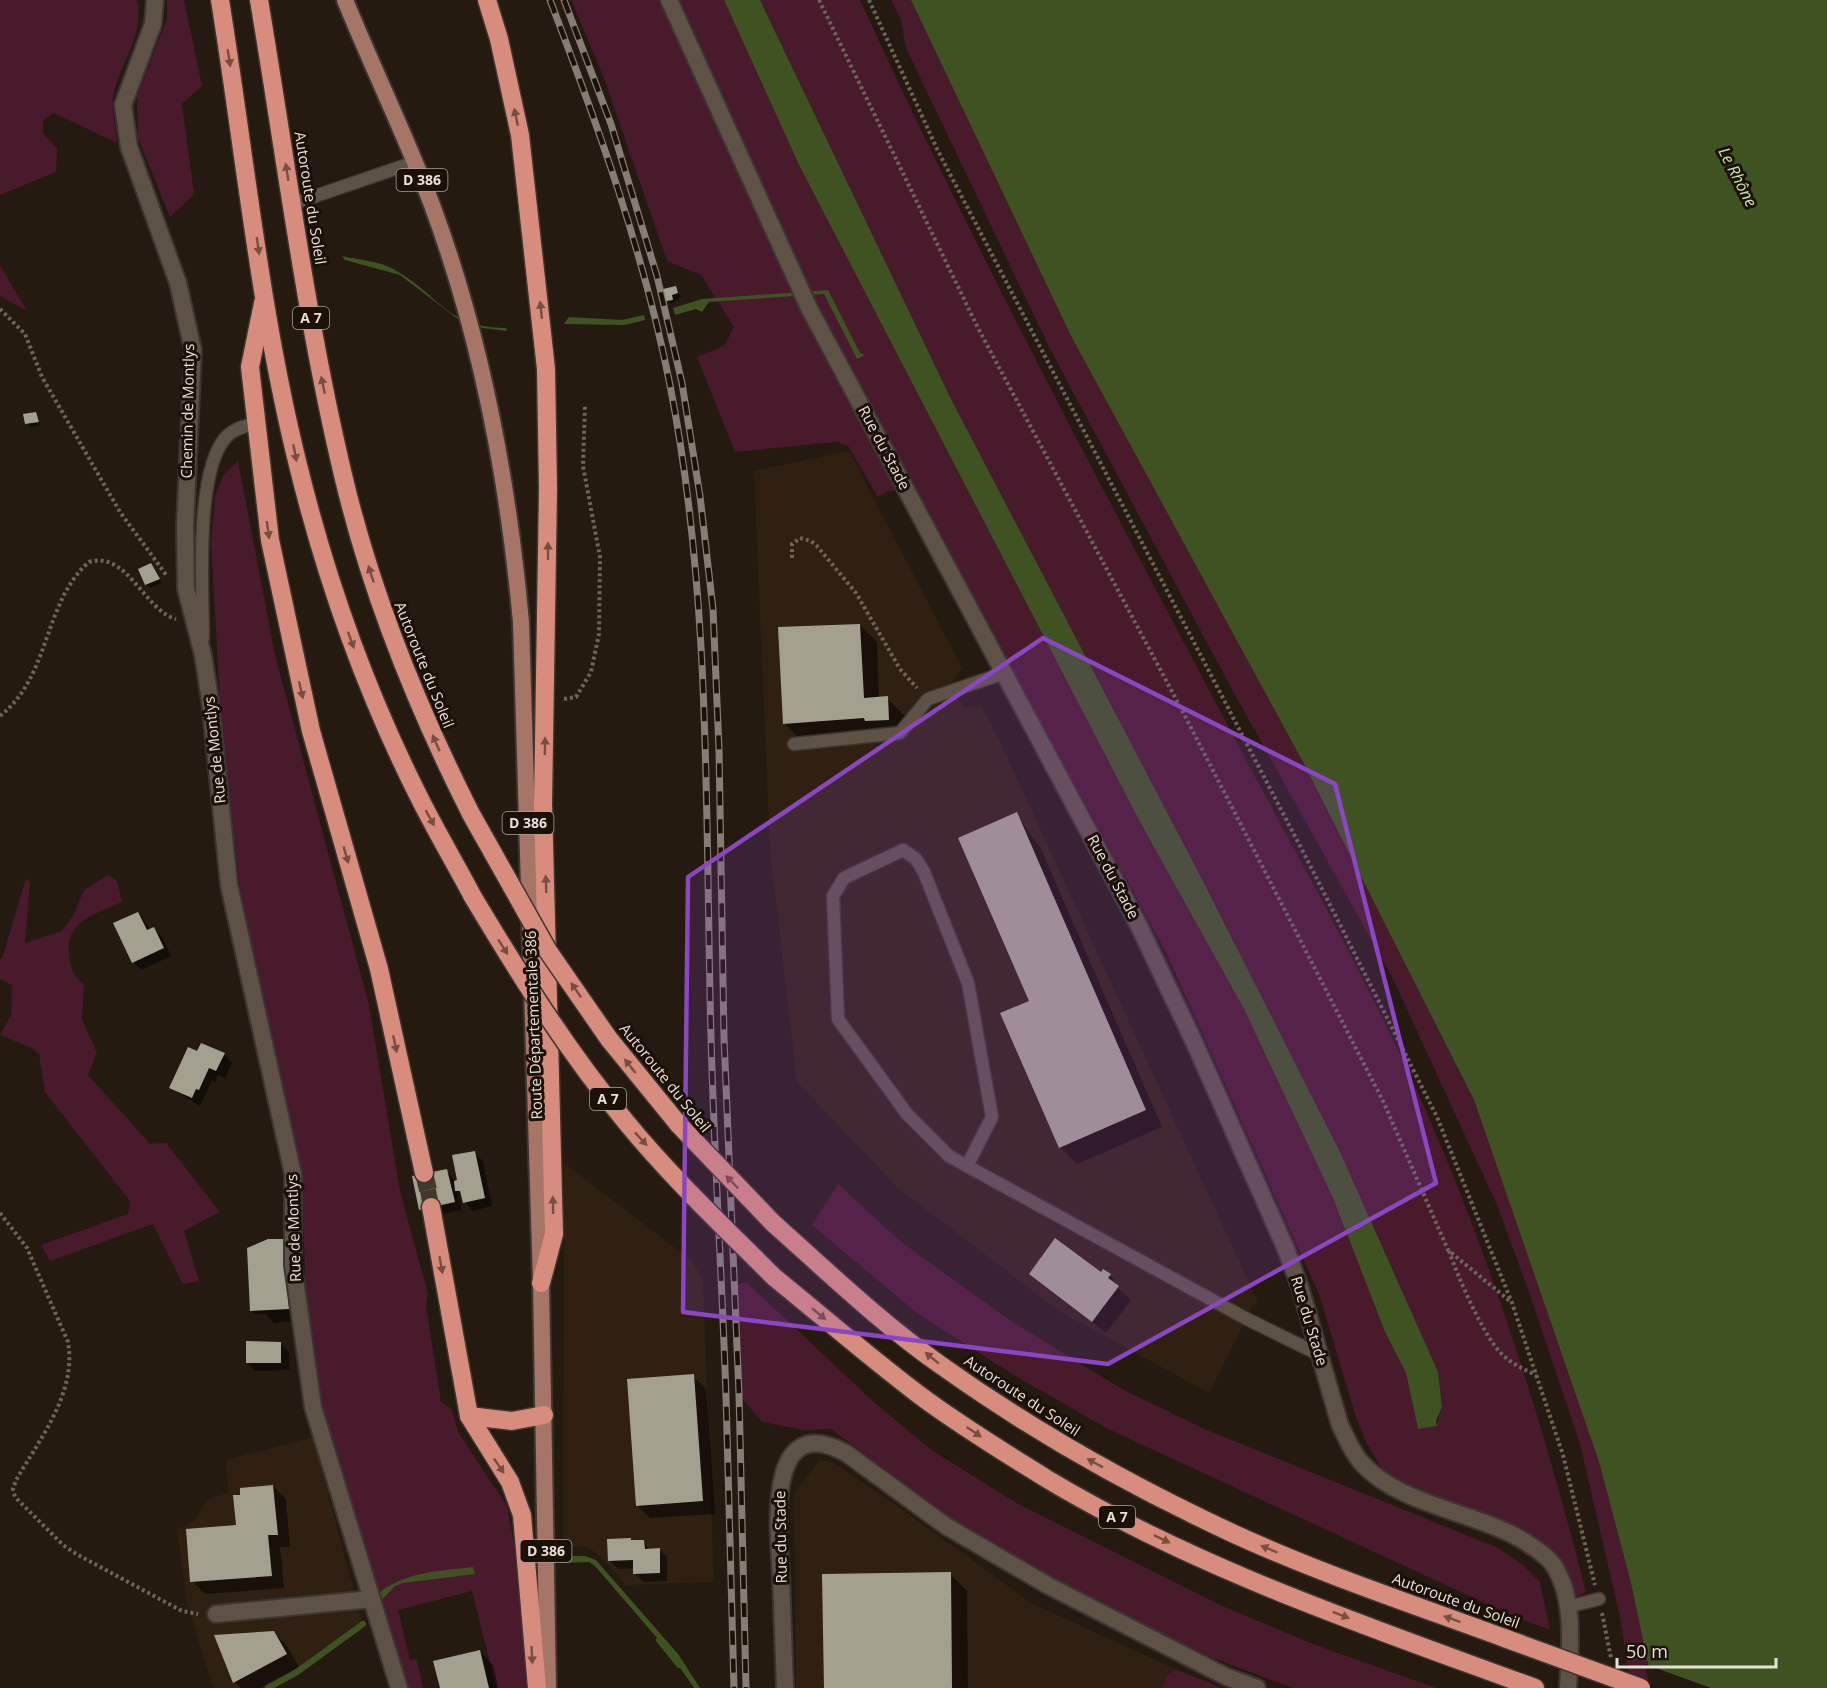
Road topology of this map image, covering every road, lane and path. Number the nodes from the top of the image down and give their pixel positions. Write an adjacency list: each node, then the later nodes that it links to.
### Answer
1 (154, 0): 16 (street, Chemin de Montlys)
2 (220, 0): 11 (highway, A 7, one-way to 11)
3 (259, 0): 10 (highway, Autoroute du Soleil / A 7, one-way to 3)
4 (345, 0): 9 (main road, D 386)
5 (487, 0): 21 (highway, one-way to 5)
6 (669, 0): 19 (street, Rue du Stade)
7 (819, 0): 28 (path)
8 (869, 0): 30 (path)
9 (415, 162): 10 (lane); 29 (main road, Route Départementale 386 / D 386)
10 (292, 204): 47 (highway, Autoroute du Soleil / A 7, one-way to 10, bridge)
11 (265, 293): 14 (highway); 45 (highway, A 7, one-way to 45, bridge)
12 (0, 309): 16 (path)
13 (585, 405): 21 (path)
14 (256, 423): 18 (lane); 25 (highway, one-way to 25)
15 (792, 558): 20 (path)
16 (188, 600): 17 (street, Chemin de Montlys)
17 (194, 624): 18 (street, Chemin de Montlys); 22 (path)
18 (203, 655): 35 (street, Rue de Montlys)
19 (1004, 673): 20 (lane); 31 (street, Rue du Stade)
20 (928, 699): 23 (lane)
21 (546, 703): 29 (highway, one-way to 21)
22 (0, 716)
23 (794, 744)
24 (967, 1166): 24 (lane); 31 (lane)
25 (424, 1173)
26 (431, 1207): 34 (highway, one-way to 34)
27 (0, 1212): 38 (path)
28 (1448, 1250): 30 (path); 32 (path)
29 (541, 1283): 33 (main road, Route Départementale 386 / D 386)
30 (1512, 1303): 32 (path)
31 (1320, 1355): 37 (street, Rue du Stade)
32 (1536, 1375): 36 (path)
33 (544, 1415): 34 (highway); 42 (main road, Route Départementale 386 / D 386)
34 (469, 1416): 41 (highway, one-way to 41)
35 (372, 1599): 38 (street); 40 (street, Rue de Montlys)
36 (1599, 1599): 37 (lane); 39 (path)
37 (1567, 1606): 46 (street, Rue du Stade)
38 (216, 1614)
39 (1612, 1665)
40 (399, 1688)
41 (537, 1688)
42 (548, 1688)
43 (785, 1688): 44 (street, Rue du Stade)
44 (1257, 1688)
45 (1535, 1688)
46 (1569, 1688)
47 (1641, 1688)

